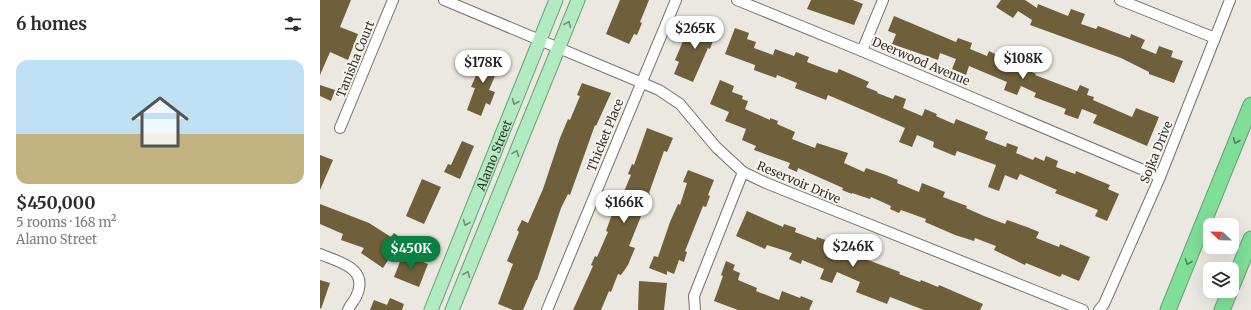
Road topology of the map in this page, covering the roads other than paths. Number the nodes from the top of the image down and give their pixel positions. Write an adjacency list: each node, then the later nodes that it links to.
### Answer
1 (394, 0): 16 (street, Tanisha Court)
2 (444, 0): 11 (street, Reservoir Drive)
3 (556, 0): 11 (main road, Alamo Street)
4 (578, 0): 12 (main road, Alamo Street, one-way to 4)
5 (676, 0): 14 (street, Thicket Place)
6 (737, 0): 13 (street, Deerwood Avenue)
7 (883, 0): 13 (street)
8 (1120, 0): 10 (street)
9 (1230, 0): 10 (street, Sojka Drive)
10 (1215, 38): 18 (street, Sojka Drive)
11 (540, 40): 12 (street, Reservoir Drive); 25 (main road, Alamo Street, one-way to 25)
12 (558, 48): 14 (street, Reservoir Drive); 26 (main road, Alamo Street, one-way to 12)
13 (862, 51): 18 (street, Deerwood Avenue)
14 (641, 81): 17 (street, Reservoir Drive); 27 (street, Thicket Place)
15 (1251, 105): 22 (highway, one-way to 22)
16 (340, 128)
17 (743, 172): 28 (street); 29 (street, Reservoir Drive)
18 (1160, 177): 30 (street, Sojka Drive)
19 (1251, 239): 21 (highway)
20 (320, 254): 24 (street)
21 (1239, 269)
22 (1179, 283): 31 (highway); 32 (highway)
23 (1227, 298): 33 (highway)
24 (348, 310)
25 (430, 310)
26 (452, 310)
27 (547, 310)
28 (695, 310)
29 (1083, 310)
30 (1099, 310)
31 (1164, 310)
32 (1168, 310)
33 (1222, 310)

